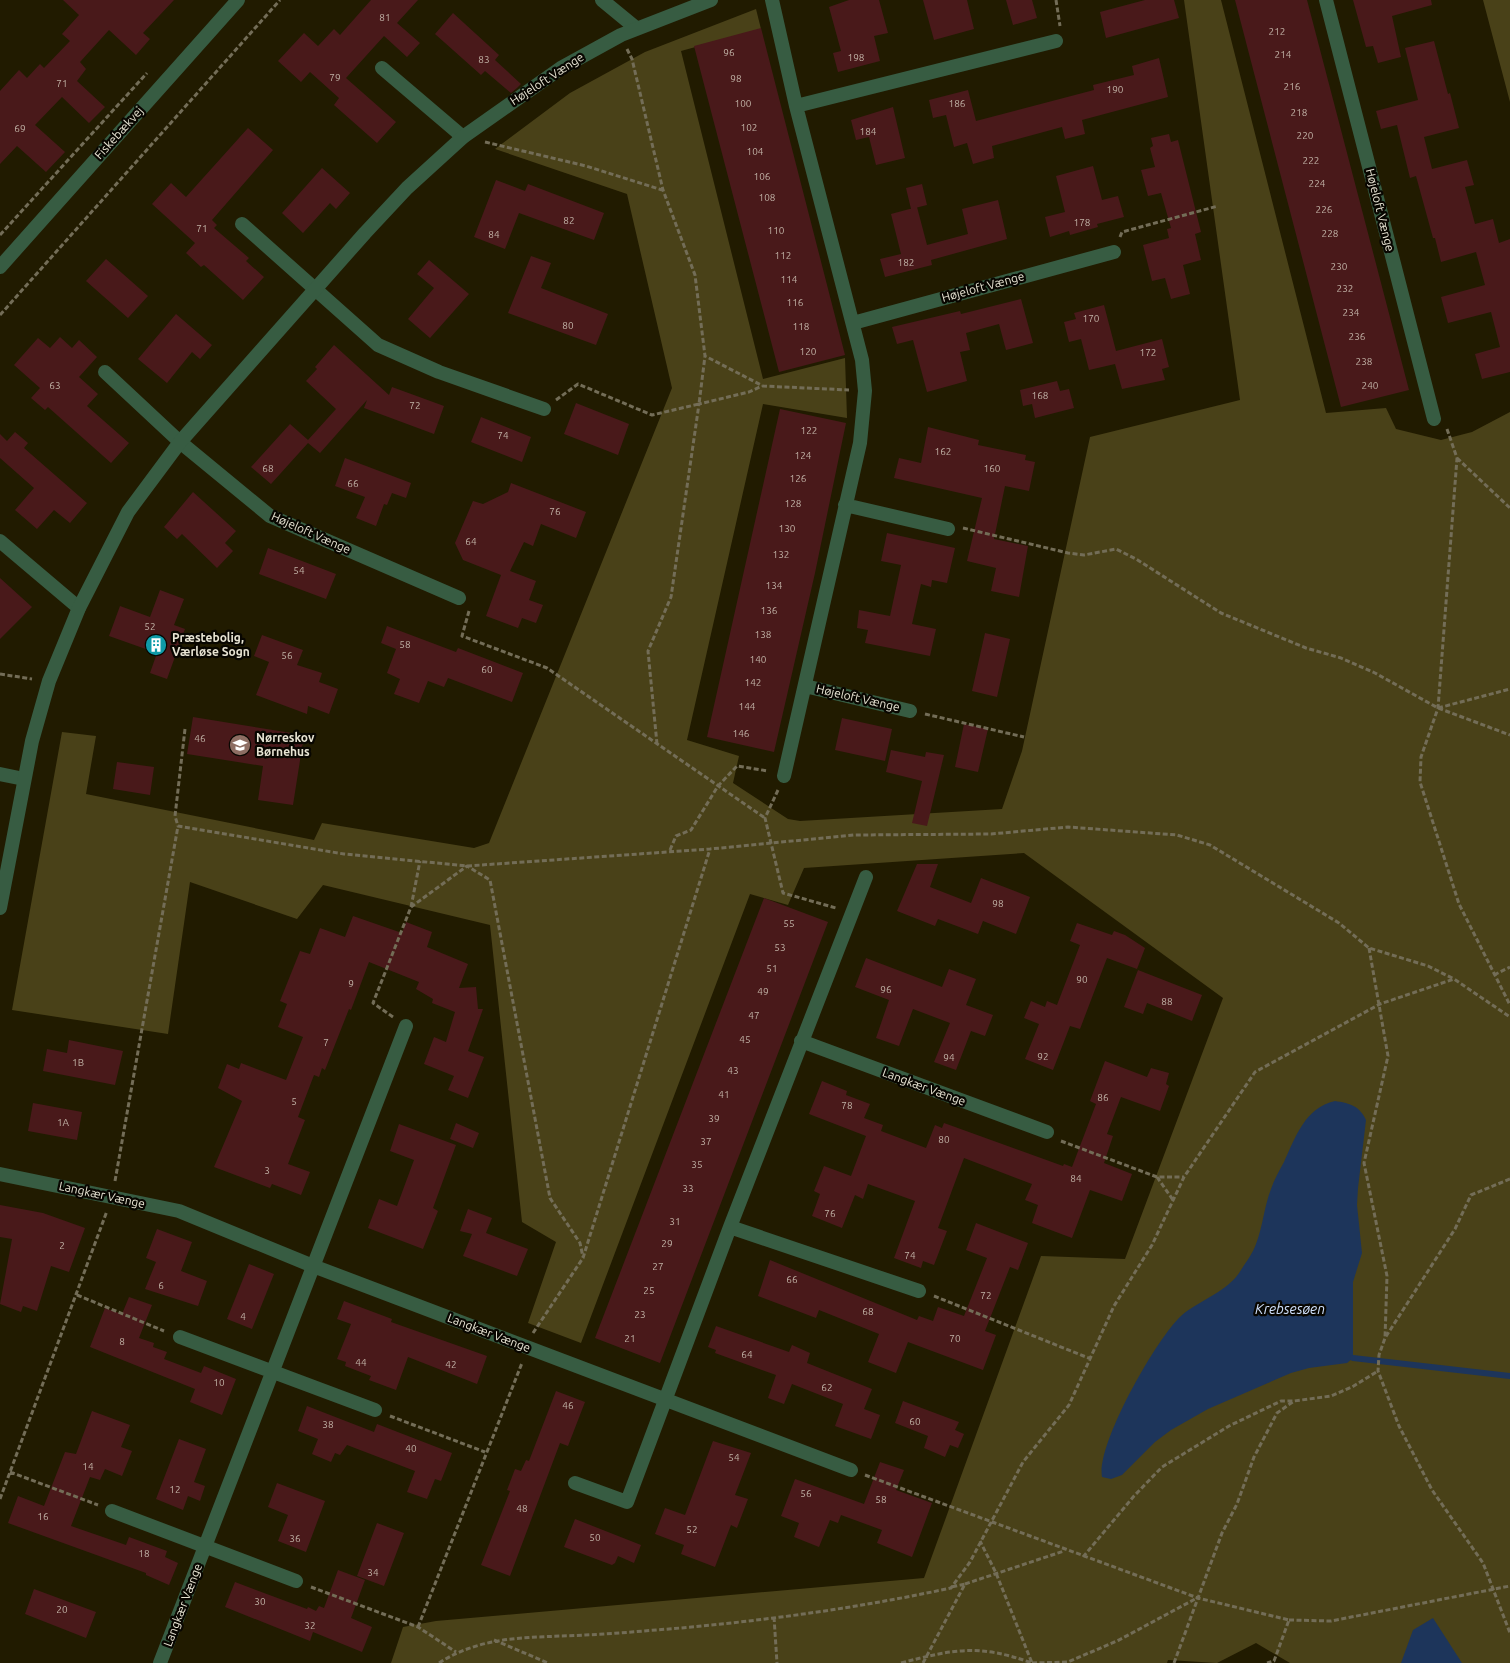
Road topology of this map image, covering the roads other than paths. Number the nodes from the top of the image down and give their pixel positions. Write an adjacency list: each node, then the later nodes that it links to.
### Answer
1 (238, 0): 13 (street, Fiskebækvej)
2 (602, 0): 6 (street)
3 (711, 0): 6 (street, Højeloft Vænge)
4 (772, 0): 9 (street, Højeloft Vænge)
5 (1326, 0): 18 (street, Højeloft Vænge)
6 (636, 28): 10 (street, Højeloft Vænge)
7 (1056, 41): 9 (street)
8 (382, 68): 10 (street)
9 (796, 106): 15 (street, Højeloft Vænge)
10 (462, 137): 14 (street, Højeloft Vænge)
11 (242, 224): 14 (street)
12 (1114, 252): 15 (street, Højeloft Vænge)
13 (0, 267)
14 (315, 289): 17 (street); 19 (street, Højeloft Vænge)
15 (853, 323): 20 (street, Højeloft Vænge)
16 (104, 372): 19 (street, Højeloft Vænge)
17 (544, 409)
18 (1434, 419)
19 (180, 442): 23 (street, Højeloft Vænge); 24 (street, Højeloft Vænge)
20 (845, 505): 21 (street); 25 (street, Højeloft Vænge)
21 (948, 529)
22 (0, 541): 24 (street)
23 (459, 598)
24 (79, 608): 29 (street, Højeloft Vænge)
25 (806, 686): 26 (street, Højeloft Vænge); 28 (street, Højeloft Vænge)
26 (910, 711)
27 (0, 774): 29 (street)
28 (784, 776)
29 (24, 779): 31 (street, Højeloft Vænge)
30 (866, 877): 33 (street)
31 (0, 908)
32 (406, 1026): 37 (street, Langkær Vænge)
33 (802, 1041): 34 (street, Langkær Vænge); 36 (street)
34 (1047, 1132)
35 (0, 1174): 37 (street, Langkær Vænge)
36 (730, 1227): 38 (street); 41 (street)
37 (313, 1266): 40 (street, Langkær Vænge); 41 (street, Langkær Vænge)
38 (920, 1291)
39 (180, 1337): 40 (street)
40 (273, 1372): 42 (street); 46 (street, Langkær Vænge)
41 (666, 1399): 43 (street, Langkær Vænge); 44 (street)
42 (375, 1410)
43 (851, 1470)
44 (575, 1483)
45 (112, 1510): 46 (street)
46 (205, 1546): 47 (street); 48 (street, Langkær Vænge)
47 (296, 1581)
48 (160, 1663)

